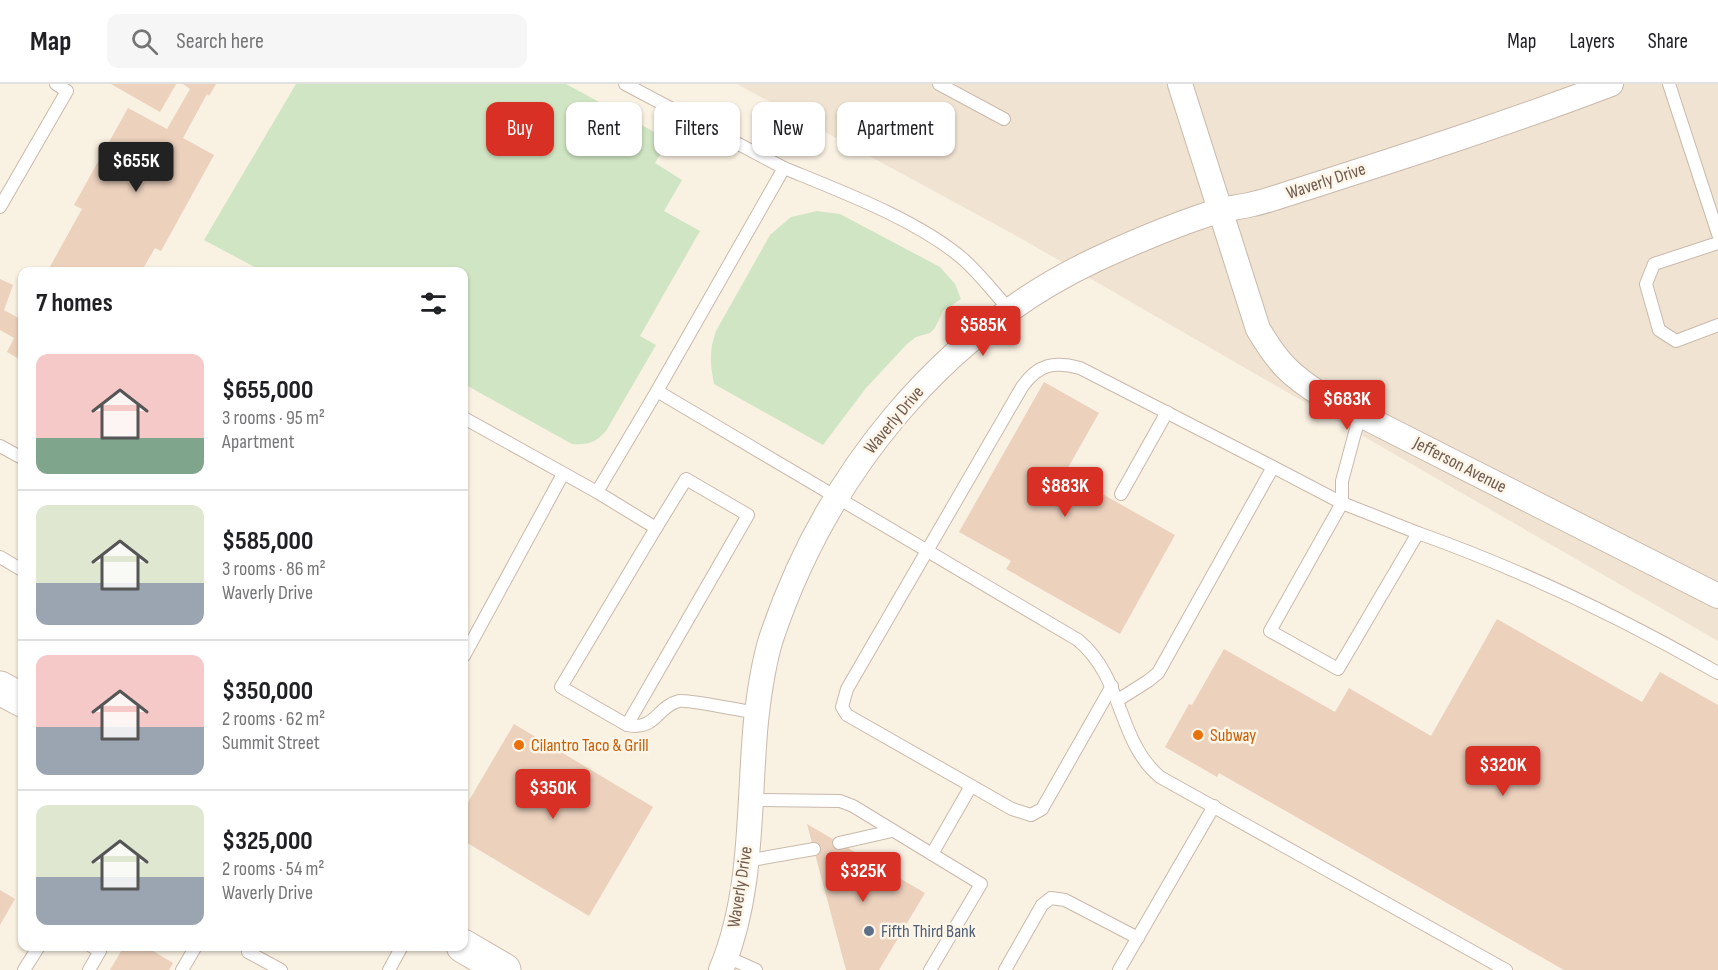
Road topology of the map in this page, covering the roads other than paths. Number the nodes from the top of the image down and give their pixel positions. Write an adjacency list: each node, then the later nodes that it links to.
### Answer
1 (56, 84): 9 (lane)
2 (625, 84): 8 (lane)
3 (939, 84): 7 (lane)
4 (1180, 84): 10 (street, Jefferson Avenue)
5 (1611, 84): 10 (street, Waverly Drive)
6 (1669, 84): 11 (lane)
7 (1004, 119)
8 (784, 168): 13 (lane); 15 (lane)
9 (0, 207)
10 (1221, 210): 13 (street, Waverly Drive); 17 (street, Jefferson Avenue)
11 (1718, 234)
12 (1718, 243): 14 (lane)
13 (1010, 310): 25 (street, Waverly Drive)
14 (1718, 325)
15 (657, 391): 23 (lane); 25 (lane)
16 (1167, 412): 21 (lane); 24 (lane); 29 (lane)
17 (1360, 414): 26 (lane); 32 (street, Jefferson Avenue)
18 (468, 420): 22 (lane)
19 (0, 446): 20 (lane)
20 (18, 456)
21 (1273, 467): 26 (lane); 38 (lane)
22 (563, 474): 23 (lane); 33 (lane)
23 (597, 492): 27 (lane)
24 (1121, 494)
25 (837, 496): 29 (lane); 39 (street, Waverly Drive)
26 (1342, 503): 28 (lane); 28 (lane)
27 (656, 528): 40 (lane); 40 (lane)
28 (1418, 533): 34 (lane)
29 (927, 551): 35 (lane); 41 (lane)
30 (0, 557): 31 (lane)
31 (18, 568)
32 (1718, 596)
33 (468, 649)
34 (1718, 673)
35 (1112, 686): 38 (lane); 41 (lane)
36 (0, 688): 37 (main road)
37 (18, 698)
38 (1118, 700): 43 (lane)
39 (757, 713): 40 (lane); 42 (street, Waverly Drive)
40 (627, 726)
41 (971, 786): 47 (lane)
42 (751, 800): 44 (lane); 48 (street, Waverly Drive)
43 (1214, 806): 49 (lane); 67 (lane)
44 (892, 831): 45 (lane); 47 (lane)
45 (839, 843)
46 (814, 849): 48 (lane)
47 (932, 854): 64 (lane)
48 (746, 861): 56 (street, Waverly Drive)
49 (1138, 938): 65 (lane); 66 (lane)
50 (468, 949): 62 (main road)
51 (36, 951): 57 (lane)
52 (97, 951): 58 (lane)
53 (193, 951): 59 (lane)
54 (399, 951): 61 (lane)
55 (248, 952): 60 (lane)
56 (724, 963): 63 (lane)
57 (24, 970)
58 (89, 970)
59 (182, 970)
60 (281, 970)
61 (389, 970)
62 (504, 970)
63 (756, 970)
64 (930, 970)
65 (1005, 970)
66 (1119, 970)
67 (1506, 970)

